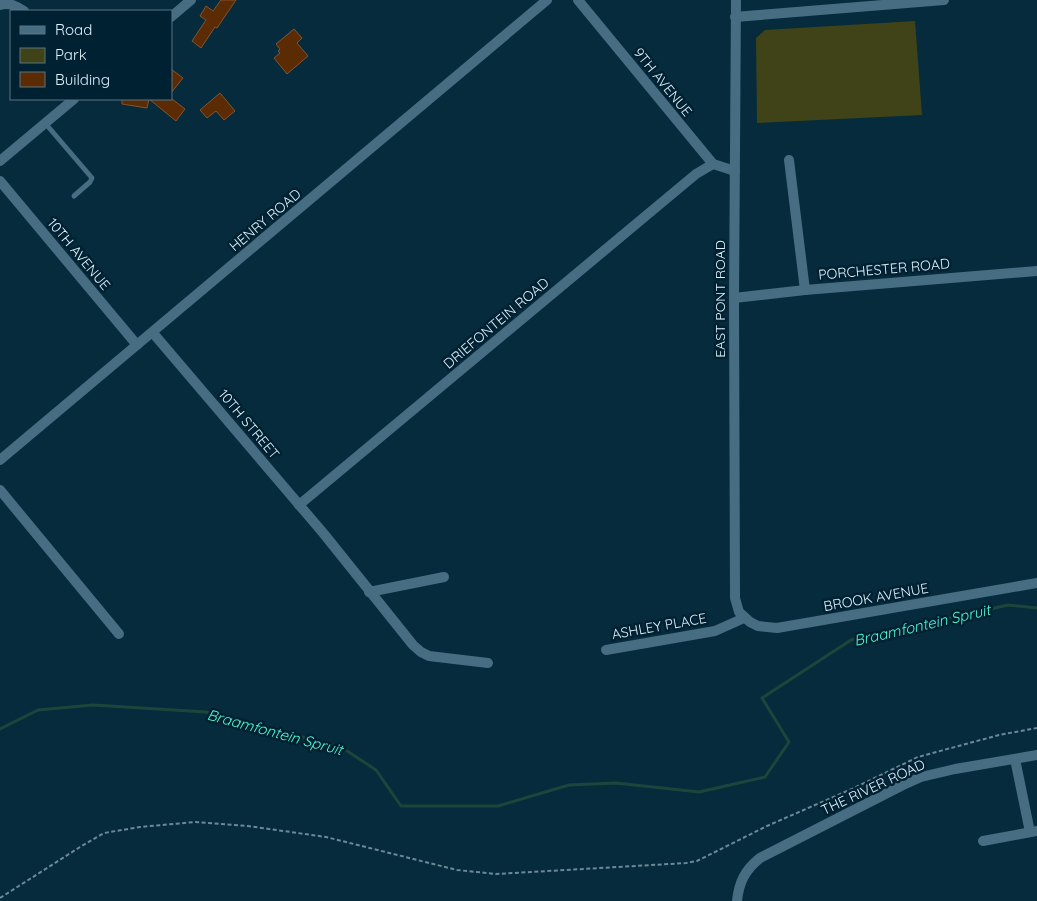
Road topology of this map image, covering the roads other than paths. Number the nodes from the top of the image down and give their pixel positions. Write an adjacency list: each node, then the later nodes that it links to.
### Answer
1 (191, 0): 9 (street)
2 (547, 0): 22 (street, HENRY ROAD)
3 (578, 0): 15 (street, 9TH AVENUE)
4 (736, 0): 10 (street, EAST PONT ROAD)
5 (944, 0): 6 (street)
6 (877, 3): 10 (street)
7 (0, 5): 8 (street)
8 (22, 10)
9 (172, 15)
10 (735, 17): 16 (street, EAST PONT ROAD)
11 (73, 100): 12 (street)
12 (45, 123): 14 (street); 18 (lane)
13 (789, 160): 20 (street)
14 (0, 161)
15 (713, 164): 16 (street); 26 (street, DRIEFONTEIN ROAD)
16 (735, 170): 21 (street, EAST PONT ROAD)
17 (0, 181): 23 (street, 10TH AVENUE)
18 (74, 196)
19 (1037, 271): 20 (street, PORCHESTER ROAD)
20 (805, 290): 21 (street, PORCHESTER ROAD)
21 (734, 298): 30 (street, EAST PONT ROAD)
22 (153, 333): 23 (street, HENRY ROAD); 26 (street, 10TH STREET)
23 (138, 345): 24 (street, HENRY ROAD)
24 (0, 460)
25 (0, 490): 31 (street)
26 (299, 505): 29 (street, 10TH STREET)
27 (444, 577): 29 (street)
28 (1037, 583): 30 (street, BROOK AVENUE)
29 (369, 592): 33 (street, 10TH STREET)
30 (744, 618): 32 (street, ASHLEY PLACE)
31 (119, 634)
32 (606, 650)
33 (488, 663)
34 (1037, 755): 35 (street, THE RIVER ROAD)
35 (1015, 759): 36 (street); 38 (street, THE RIVER ROAD)
36 (1033, 831): 37 (street)
37 (983, 841)
38 (737, 901)

